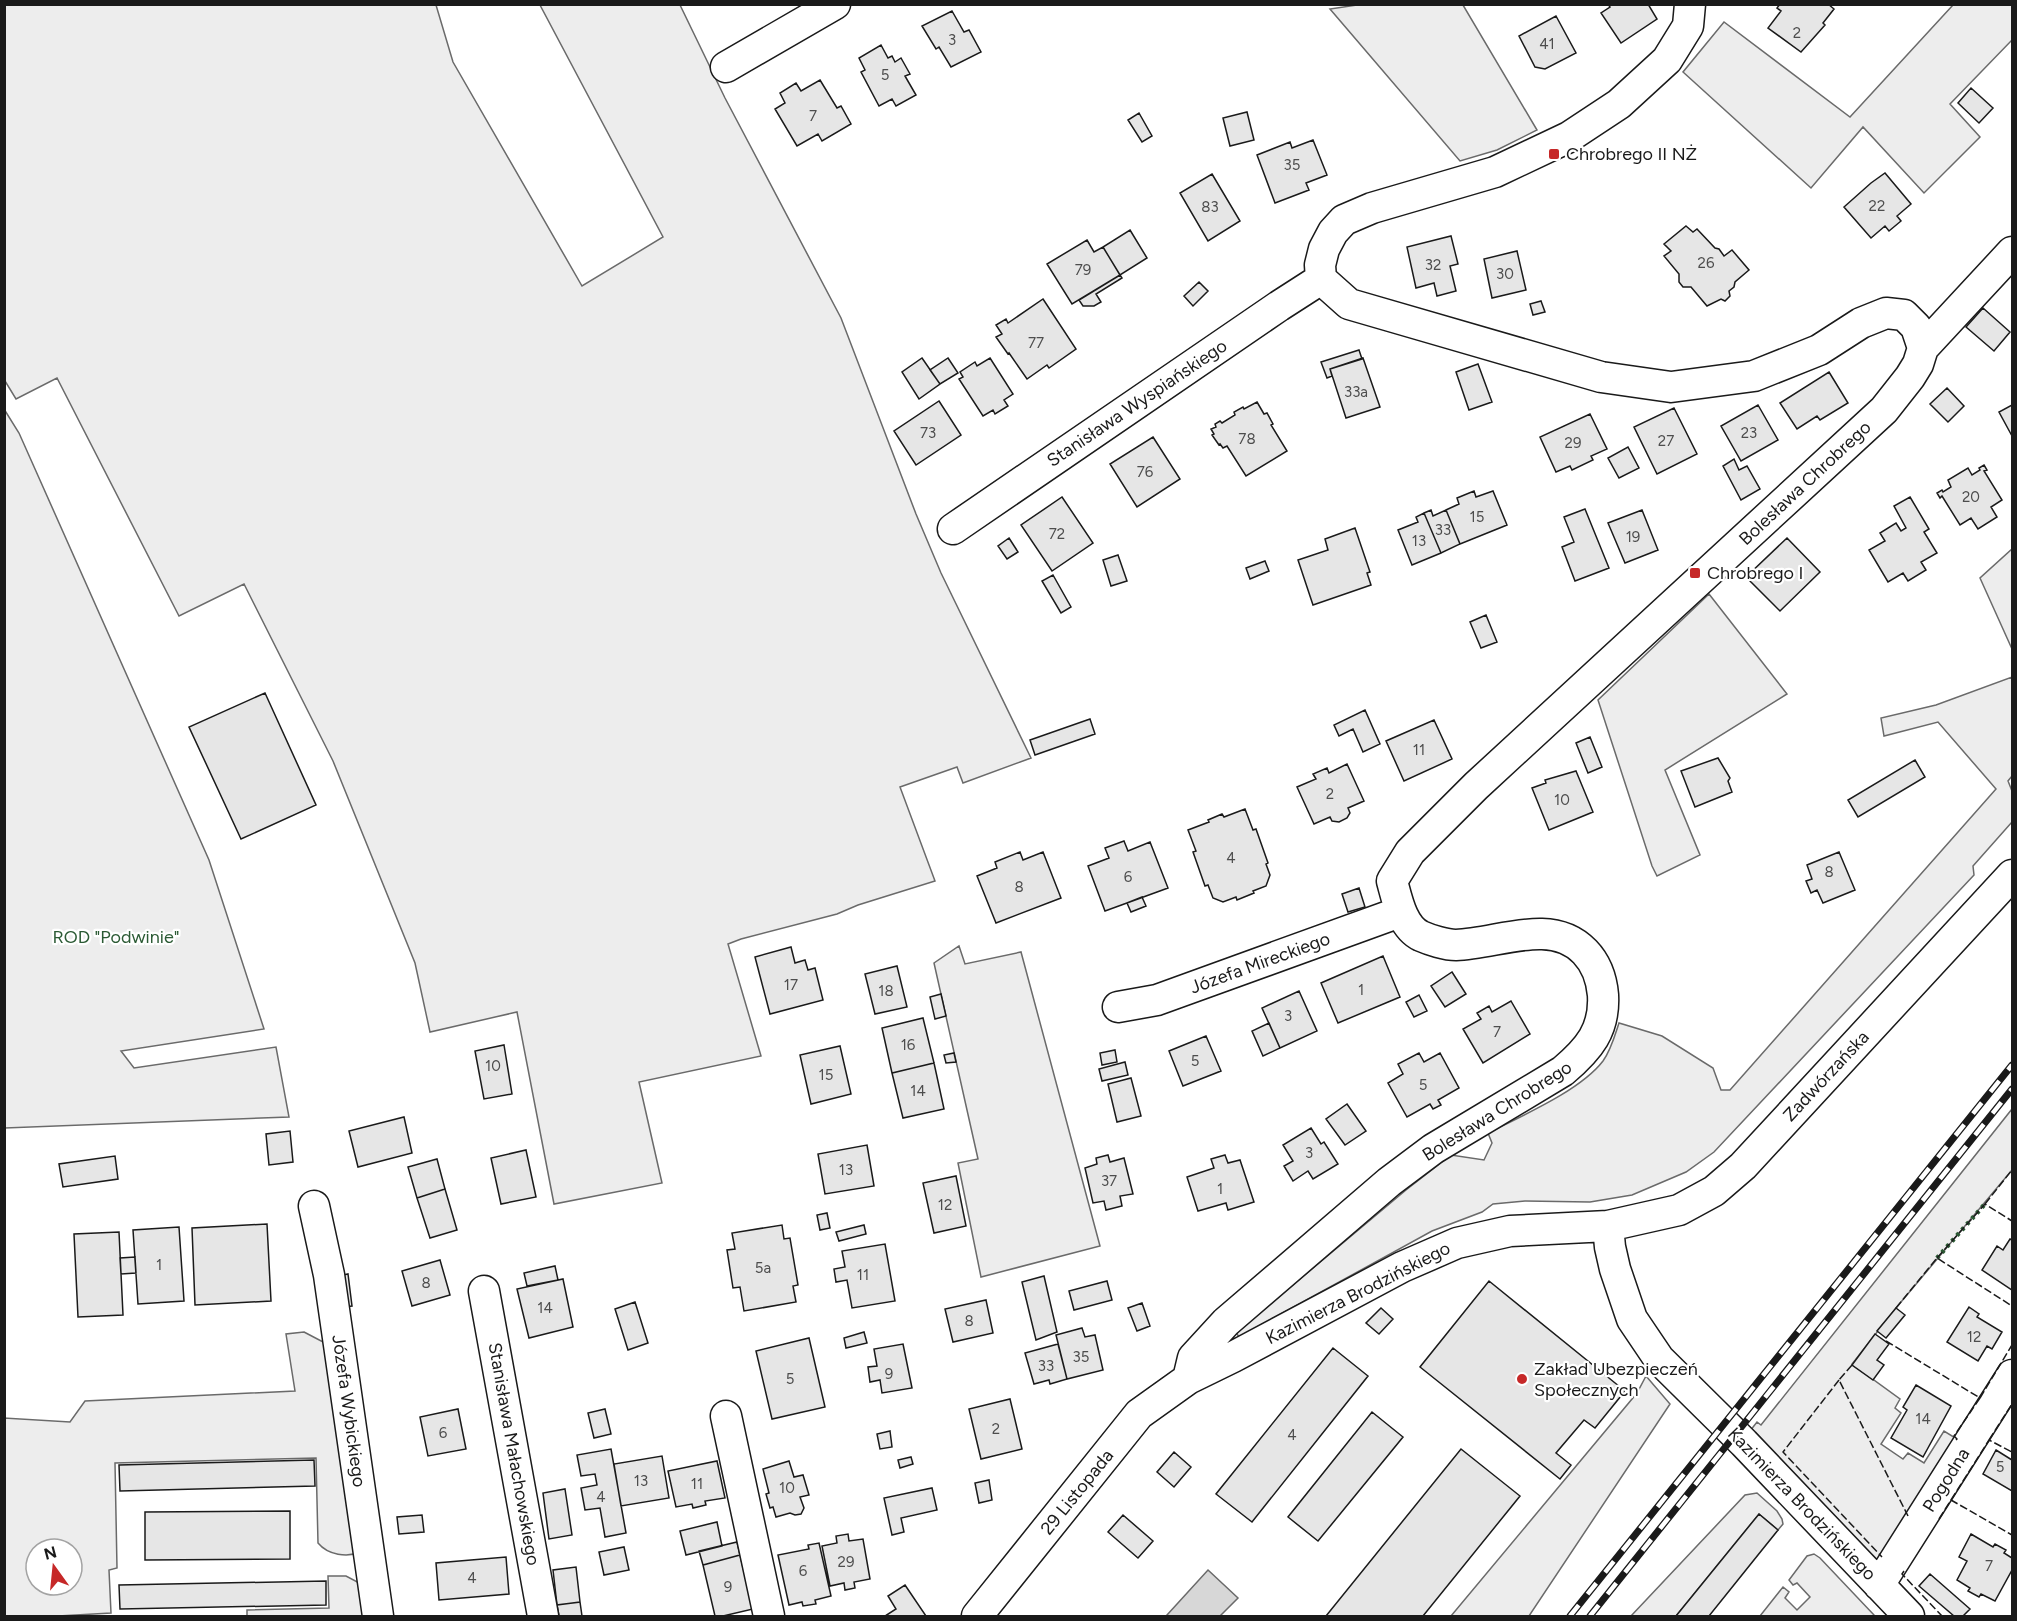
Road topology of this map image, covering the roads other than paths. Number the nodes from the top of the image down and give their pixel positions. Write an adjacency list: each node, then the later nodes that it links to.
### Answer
1 (835, 4): 3 (street)
2 (1690, 4): 5 (street)
3 (726, 67)
4 (2013, 252): 6 (street, Bolesława Chrobrego)
5 (1321, 279): 6 (street); 7 (street, Stanisława Wyspiańskiego)
6 (1923, 348): 9 (street, Bolesława Chrobrego)
7 (953, 529)
8 (2013, 875): 12 (street, Zadwórzańska)
9 (1400, 912): 10 (street, Józefa Mireckiego); 15 (street, Bolesława Chrobrego)
10 (1118, 1007)
11 (314, 1206): 18 (street, Józefa Wybickiego)
12 (1608, 1226): 15 (street, Kazimierza Brodzińskiego); 17 (street, Kazimierza Brodzińskiego)
13 (484, 1291): 19 (street, Stanisława Małachowskiego)
14 (2013, 1375): 17 (street, Pogodna)
15 (1188, 1379): 21 (street, 29 Listopada)
16 (726, 1416): 20 (street)
17 (1879, 1585): 22 (street, Kazimierza Brodzińskiego)
18 (378, 1617)
19 (543, 1617)
20 (769, 1617)
21 (977, 1617)
22 (1909, 1617)

